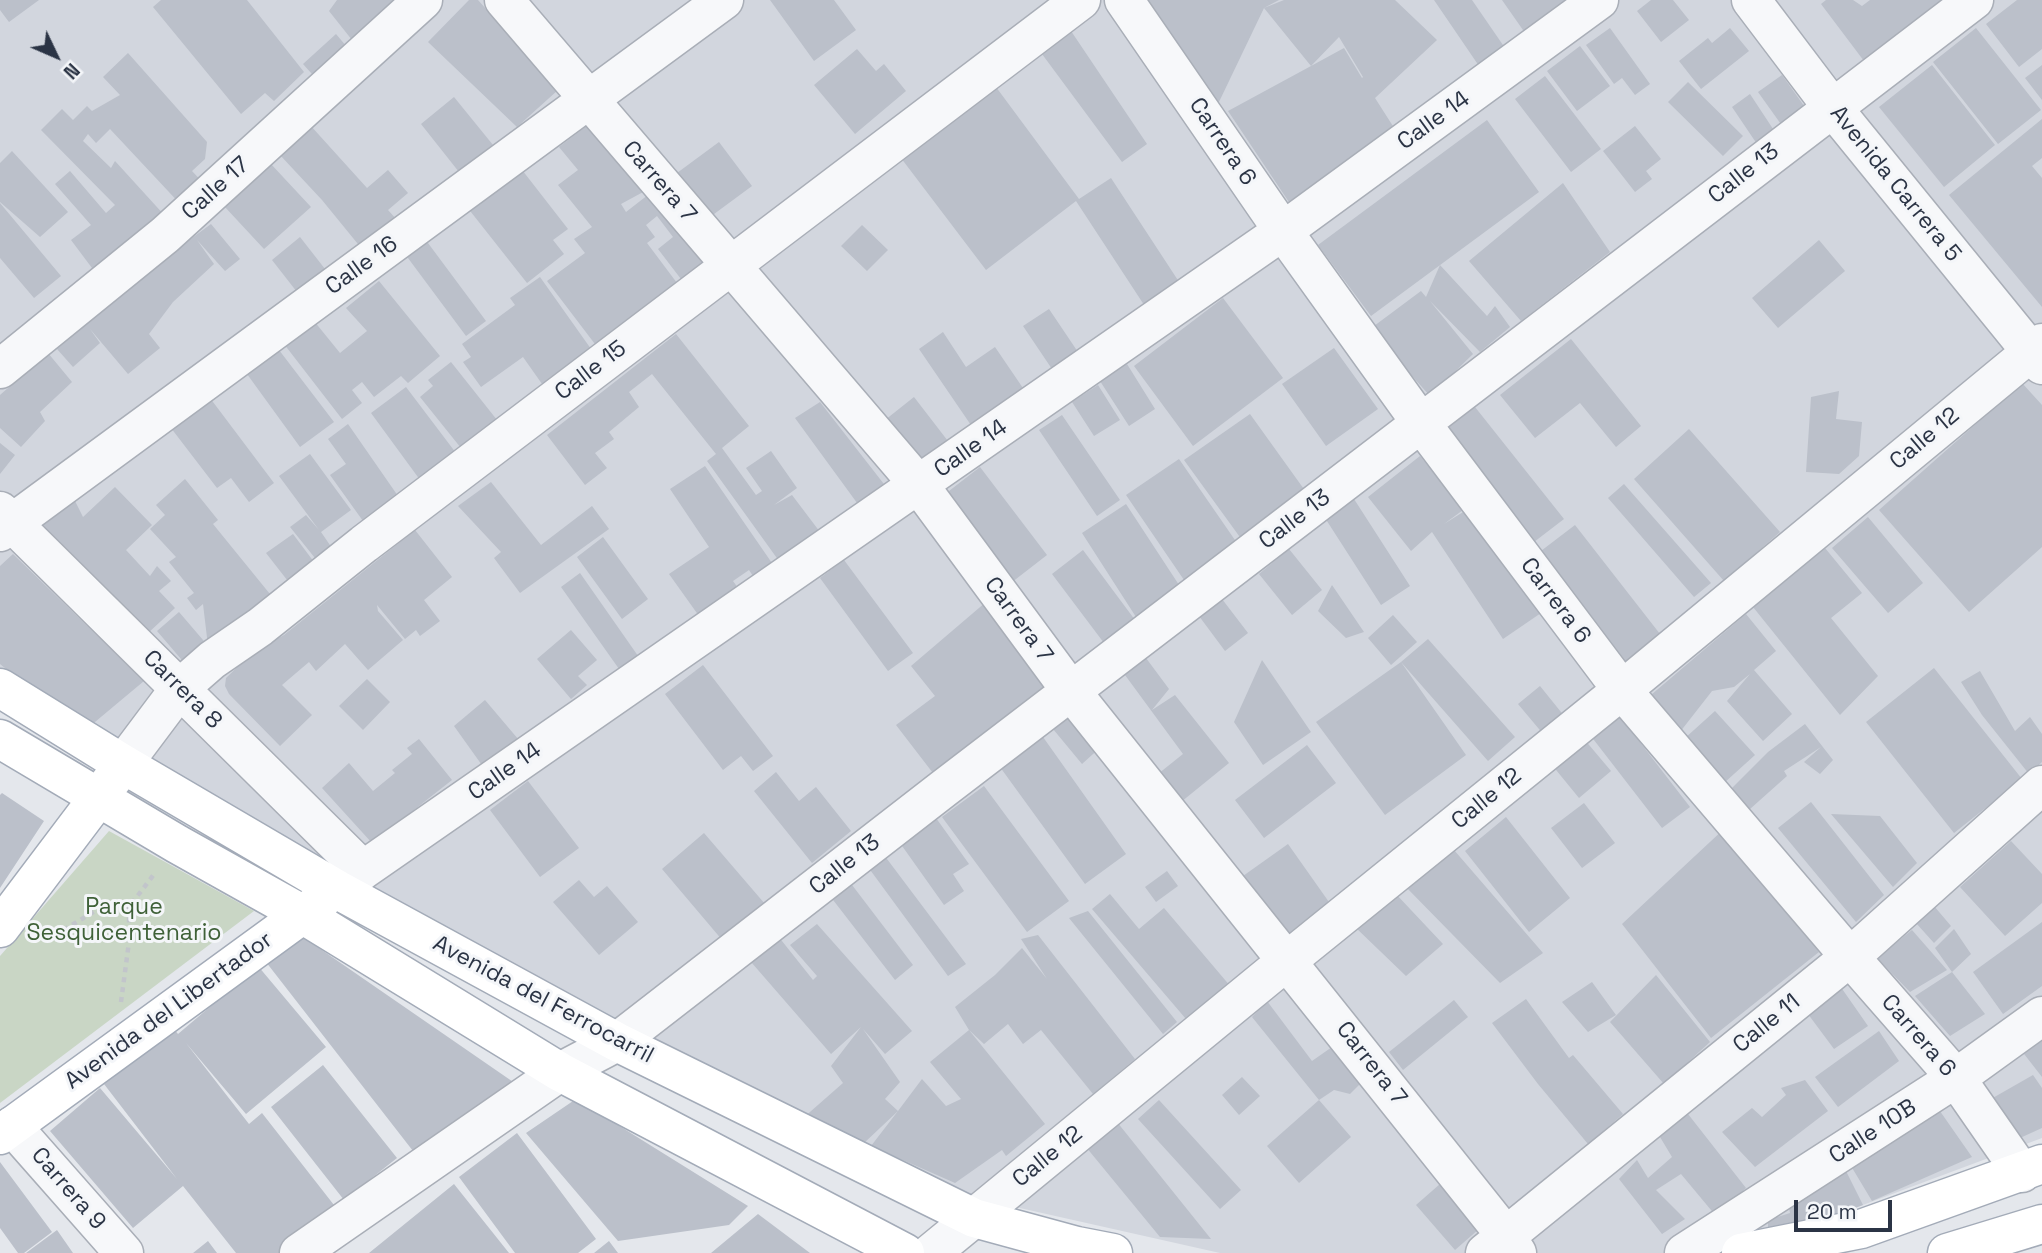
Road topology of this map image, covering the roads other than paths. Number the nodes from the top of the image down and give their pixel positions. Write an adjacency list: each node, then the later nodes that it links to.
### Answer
1 (424, 0): 14 (street, Calle 17)
2 (504, 0): 9 (street, Carrera 7)
3 (724, 0): 9 (street, Calle 16)
4 (1081, 0): 12 (street, Calle 15)
5 (1124, 0): 11 (street, Carrera 6)
6 (1599, 0): 11 (street, Calle 14)
7 (1751, 0): 10 (street, Avenida Carrera 5)
8 (1974, 0): 10 (street, Calle 13)
9 (589, 100): 12 (street, Carrera 7); 17 (street, Calle 16)
10 (1832, 107): 13 (street, Avenida Carrera 5); 15 (street, Calle 13)
11 (1283, 231): 15 (street, Carrera 6); 16 (street, Calle 14)
12 (731, 265): 16 (street, Carrera 7); 19 (street, Calle 15)
13 (2038, 353): 20 (street, Calle 12)
14 (0, 369)
15 (1421, 423): 20 (street, Carrera 6); 21 (street, Calle 13)
16 (919, 485): 21 (street, Carrera 7); 26 (street, Calle 14)
17 (4, 522): 19 (street, Carrera 8)
18 (0, 688): 23 (main road, Avenida del Ferrocarril)
19 (180, 688): 23 (street, Calle 15); 26 (street, Carrera 8)
20 (1622, 690): 29 (street, Carrera 6); 30 (street, Calle 12)
21 (1071, 691): 30 (street, Carrera 7); 32 (street, Calle 13)
22 (0, 739): 25 (main road, Avenida del Ferrocarril)
23 (123, 764): 25 (main road); 26 (main road, Avenida del Ferrocarril)
24 (2042, 785): 29 (street, Calle 11)
25 (99, 798): 27 (main road, Avenida del Ferrocarril); 28 (main road)
26 (351, 880): 27 (main road, Avenida del Libertador); 32 (main road, Avenida del Ferrocarril)
27 (302, 914): 33 (main road, Avenida del Ferrocarril); 35 (main road, Avenida del Libertador)
28 (19, 929)
29 (1850, 957): 34 (street, Carrera 6); 39 (street, Calle 11)
30 (1288, 960): 37 (street, Calle 12); 39 (street, Carrera 7)
31 (2042, 1016): 34 (street, Calle 10B)
32 (617, 1042): 33 (street, Calle 13); 37 (main road, Avenida del Ferrocarril)
33 (560, 1072): 41 (street, Calle 13); 42 (main road, Avenida del Ferrocarril)
34 (1956, 1078): 36 (street, Carrera 6); 45 (street, Calle 10B)
35 (6, 1130): 40 (street, Carrera 9)
36 (2032, 1169): 46 (main road)
37 (974, 1218): 43 (street, Calle 12); 44 (main road, Avenida del Ferrocarril)
38 (2042, 1224): 47 (main road)
39 (1503, 1247)
40 (124, 1253)
41 (299, 1253)
42 (905, 1253)
43 (931, 1253)
44 (1113, 1253)
45 (1684, 1253)
46 (1741, 1253)
47 (1947, 1253)

